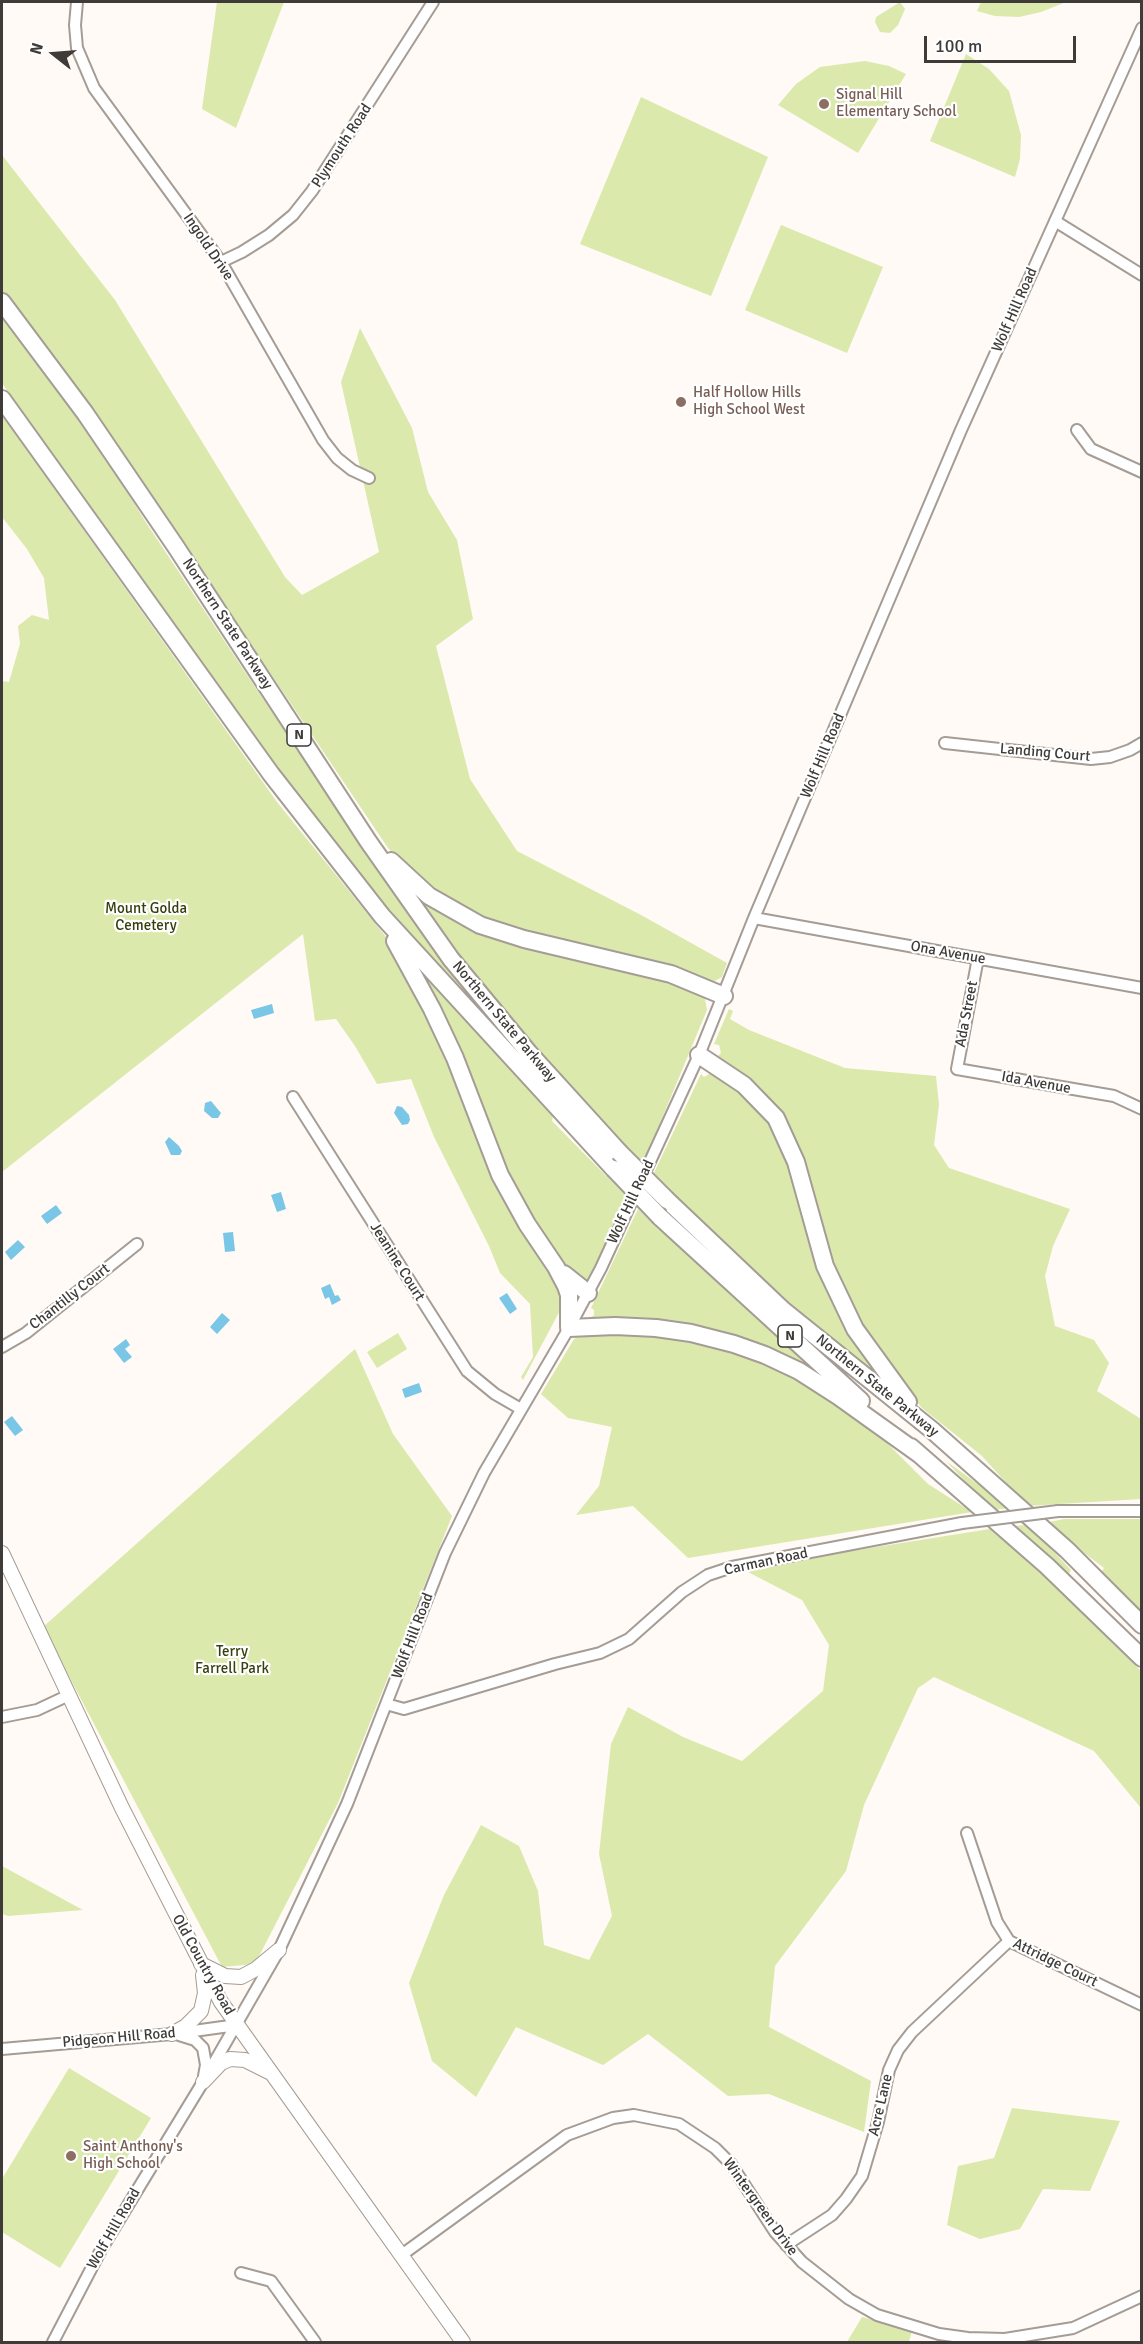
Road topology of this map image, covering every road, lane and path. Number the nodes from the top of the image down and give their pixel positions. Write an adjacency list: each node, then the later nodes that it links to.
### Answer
1 (76, 2): 5 (street, Ingold Drive)
2 (433, 2): 5 (street, Plymouth Road)
3 (1142, 28): 4 (street, Wolf Hill Road)
4 (1055, 221): 6 (street); 16 (street, Wolf Hill Road)
5 (221, 262): 11 (street, Ingold Drive)
6 (1142, 275)
7 (2, 302): 14 (highway, Northern State Parkway / N)
8 (2, 399): 15 (highway, Northern State Parkway / N)
9 (1077, 430): 10 (street)
10 (1142, 472)
11 (369, 478)
12 (1142, 742): 13 (street, Landing Court)
13 (945, 743)
14 (368, 841): 19 (highway); 30 (highway, Northern State Parkway / N, bridge)
15 (382, 916): 25 (highway); 31 (highway, Northern State Parkway / N, bridge)
16 (754, 918): 17 (street, Ona Avenue); 19 (street, Wolf Hill Road)
17 (978, 958): 18 (street, Ona Avenue); 21 (street, Ada Street)
18 (1142, 988)
19 (724, 996): 20 (street, Wolf Hill Road)
20 (699, 1055): 26 (street, Wolf Hill Road); 30 (highway)
21 (957, 1069): 23 (street, Ida Avenue)
22 (292, 1097): 29 (street, Jeanine Court)
23 (1142, 1109)
24 (137, 1244): 28 (street, Chantilly Court)
25 (556, 1267): 26 (highway); 27 (highway)
26 (588, 1293): 27 (street, Wolf Hill Road)
27 (569, 1328): 29 (street, Wolf Hill Road); 31 (highway)
28 (2, 1347)
29 (521, 1409): 37 (street, Wolf Hill Road)
30 (932, 1430): 34 (highway, Northern State Parkway / N)
31 (919, 1454): 35 (highway, Northern State Parkway / N)
32 (1142, 1511): 37 (street, Carman Road, bridge)
33 (2, 1553): 36 (main road, Old Country Road)
34 (1142, 1625)
35 (1142, 1658)
36 (67, 1696): 38 (street); 42 (main road, Old Country Road)
37 (386, 1704): 41 (street, Wolf Hill Road)
38 (2, 1717)
39 (967, 1833): 40 (street, Attridge Court)
40 (1009, 1941): 43 (street, Attridge Court); 49 (street, Acre Lane)
41 (279, 1950): 42 (main road); 44 (street, Wolf Hill Road)
42 (201, 1964): 44 (main road, Old Country Road); 45 (main road)
43 (1142, 2005)
44 (237, 2025): 45 (street, Pidgeon Hill Road); 47 (main road, Old Country Road); 48 (street, Wolf Hill Road)
45 (172, 2034): 46 (street, Pidgeon Hill Road); 48 (street)
46 (2, 2049)
47 (274, 2075): 48 (main road); 50 (main road, Old Country Road)
48 (203, 2082): 53 (street, Wolf Hill Road)
49 (786, 2245): 50 (street, Wintergreen Drive); 52 (street, Wintergreen Drive)
50 (403, 2254): 55 (main road, Old Country Road)
51 (241, 2273): 54 (street)
52 (1142, 2296)
53 (53, 2343)
54 (315, 2343)
55 (464, 2343)

